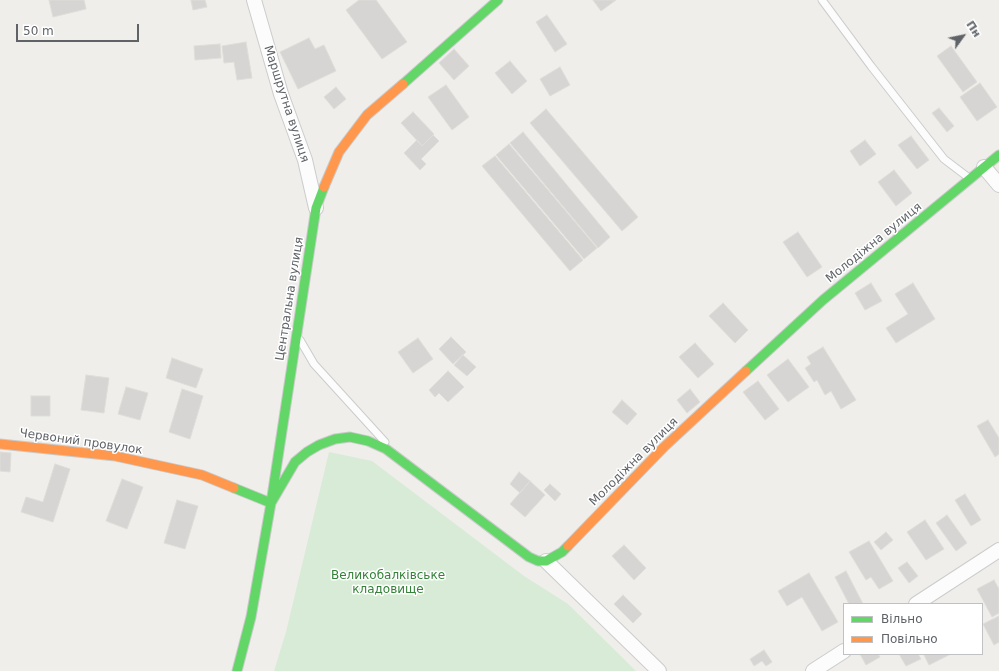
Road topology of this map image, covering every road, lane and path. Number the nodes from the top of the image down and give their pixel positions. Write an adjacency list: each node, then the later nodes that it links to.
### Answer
1 (254, 0): 8 (street, Маршрутна вулиця)
2 (498, 0): 8 (street, Центральна вулиця)
3 (822, 0): 6 (lane)
4 (999, 155): 5 (street, Молодіжна вулиця)
5 (984, 167): 6 (street, Молодіжна вулиця); 7 (street)
6 (971, 179): 14 (street, Молодіжна вулиця)
7 (999, 185)
8 (316, 208): 9 (street, Центральна вулиця)
9 (297, 333): 11 (lane); 12 (street, Центральна вулиця)
10 (0, 444): 12 (street, Червоний провулок)
11 (403, 462): 12 (street); 14 (street)
12 (271, 503): 17 (street, Центральна вулиця)
13 (999, 550): 15 (street)
14 (546, 561): 18 (street)
15 (918, 603)
16 (843, 652): 19 (street)
17 (237, 671)
18 (659, 671)
19 (813, 671)

